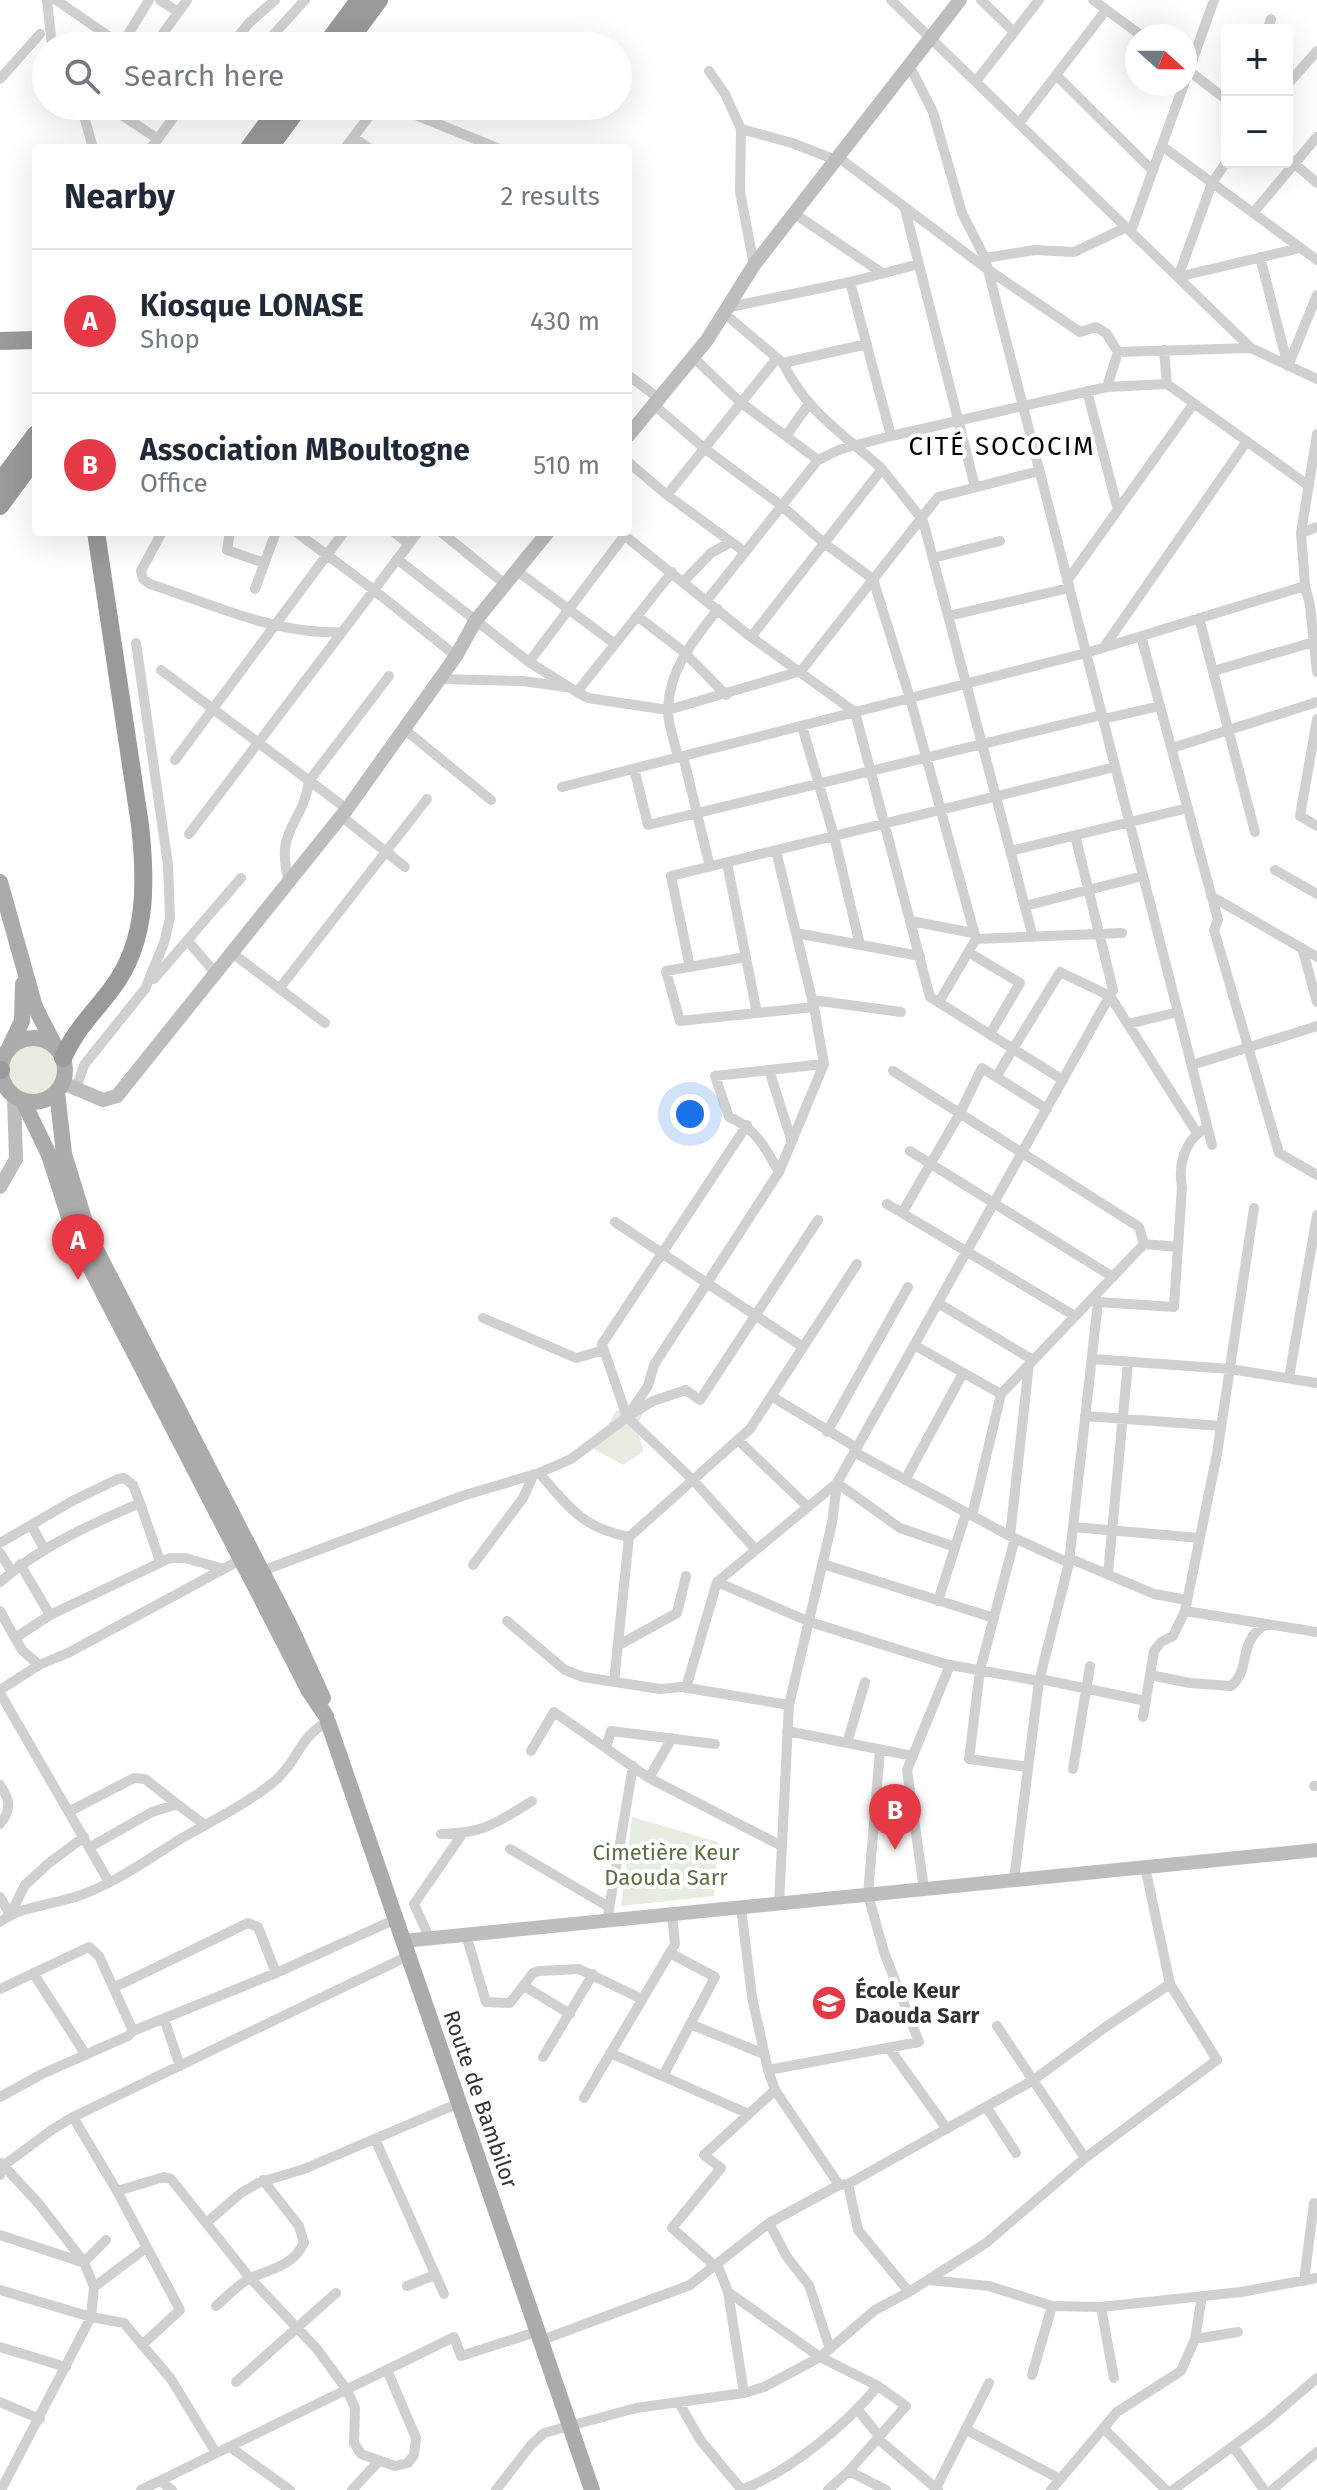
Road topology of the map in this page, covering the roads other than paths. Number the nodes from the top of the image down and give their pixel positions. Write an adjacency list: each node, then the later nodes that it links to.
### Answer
1 (47, 0): 21 (street)
2 (56, 0): 22 (street)
3 (149, 0): 23 (street)
4 (160, 0): 17 (street)
5 (187, 0): 17 (street)
6 (275, 0): 25 (street)
7 (305, 0): 26 (street)
8 (359, 0): 27 (highway)
9 (379, 0): 28 (highway)
10 (891, 0): 30 (street)
11 (960, 0): 30 (street)
12 (981, 0): 29 (street)
13 (1039, 0): 29 (street)
14 (1093, 0): 16 (street)
15 (1214, 0): 32 (street)
16 (1106, 10): 19 (street); 36 (street)
17 (178, 12): 24 (street)
18 (1271, 19): 20 (street)
19 (1125, 24)
20 (1269, 24)
21 (50, 32)
22 (102, 32)
23 (130, 32)
24 (164, 32)
25 (242, 32)
26 (276, 32)
27 (335, 32)
28 (355, 32)
29 (1014, 32): 39 (street)
30 (932, 37): 34 (street); 39 (street)
31 (32, 43): 38 (street)
32 (1197, 46)
33 (1317, 51): 37 (street)
34 (909, 65): 62 (street); 78 (street)
35 (709, 71): 51 (street)
36 (1056, 75): 50 (street); 67 (street)
37 (1293, 75)
38 (0, 79)
39 (977, 80): 50 (street)
40 (1197, 82): 42 (street)
41 (1179, 96): 61 (street)
42 (1221, 96)
43 (84, 120): 54 (street)
44 (125, 120): 55 (street)
45 (172, 120): 55 (street)
46 (270, 120): 56 (highway)
47 (290, 120): 57 (highway)
48 (366, 120): 52 (street)
49 (428, 120): 60 (street)
50 (1020, 122): 73 (street)
51 (741, 129): 62 (street); 79 (street)
52 (353, 137): 58 (street); 59 (street)
53 (1317, 137): 63 (street)
54 (92, 144)
55 (155, 144)
56 (252, 144)
57 (272, 144)
58 (348, 144)
59 (363, 144)
60 (487, 144)
61 (1162, 146): 67 (street); 68 (street)
62 (837, 158): 70 (street); 72 (street)
63 (1293, 158)
64 (1293, 162): 69 (street)
65 (1222, 168): 68 (street)
66 (1285, 168): 71 (street)
67 (1153, 171): 73 (street)
68 (1212, 183): 71 (street); 81 (street)
69 (1317, 183)
70 (905, 209): 77 (street); 78 (street)
71 (1253, 213): 74 (street)
72 (795, 214): 79 (street); 80 (street)
73 (1129, 229): 78 (street); 81 (street)
74 (1300, 248): 75 (street); 76 (street)
75 (1260, 257): 81 (street); 93 (street)
76 (1317, 260)
77 (919, 264): 80 (street); 104 (street)
78 (986, 264): 90 (street); 103 (street)
79 (754, 265): 84 (street)
80 (882, 273): 82 (street)
81 (1178, 277): 88 (street)
82 (850, 282): 84 (street); 87 (street)
83 (1317, 295): 93 (street)
84 (727, 311): 91 (street); 92 (street)
85 (32, 340): 86 (highway)
86 (0, 341)
87 (867, 344): 92 (street); 108 (street)
88 (1251, 348): 89 (street); 93 (street)
89 (1164, 350): 90 (street); 96 (street)
90 (1118, 352): 97 (street)
91 (693, 357): 99 (street); 100 (street)
92 (780, 360): 100 (street); 102 (street)
93 (1288, 366): 95 (street)
94 (632, 379): 99 (street)
95 (1317, 379)
96 (1167, 384): 97 (street); 101 (street)
97 (1107, 387): 98 (street)
98 (1087, 391): 103 (street); 124 (street)
99 (657, 402): 105 (street); 112 (street)
100 (740, 402): 107 (street); 112 (street)
101 (1194, 403): 110 (street); 124 (street)
102 (808, 405): 107 (street); 111 (street)
103 (1022, 406): 104 (street); 117 (street)
104 (958, 420): 108 (street); 120 (street)
105 (632, 431)
106 (1317, 434): 119 (street)
107 (786, 436): 113 (street)
108 (891, 436): 111 (street)
109 (32, 439): 118 (highway)
110 (1247, 441): 119 (street); 173 (street)
111 (856, 445): 113 (street); 116 (street)
112 (704, 448): 121 (street); 123 (street)
113 (818, 460): 123 (street)
114 (32, 462): 122 (highway)
115 (632, 465): 121 (street)
116 (882, 469): 125 (street); 142 (street)
117 (1039, 471): 120 (street); 154 (street)
118 (0, 482)
119 (1309, 486): 127 (street)
120 (975, 487): 125 (street)
121 (667, 495): 141 (street)
122 (0, 506)
123 (782, 506): 142 (street); 144 (street)
124 (1118, 510): 154 (street)
125 (922, 517): 146 (street); 151 (street)
126 (1317, 527): 127 (street)
127 (1301, 533): 155 (street)
128 (97, 536): 272 (highway)
129 (160, 536): 166 (street)
130 (229, 536): 148 (street)
131 (274, 536): 148 (street)
132 (301, 536): 145 (street)
133 (341, 536): 145 (street)
134 (399, 536): 143 (street)
135 (415, 536): 143 (street)
136 (446, 536): 153 (street)
137 (544, 536): 149 (street)
138 (621, 536): 160 (street)
139 (626, 536): 150 (street)
140 (1000, 541): 146 (street)
141 (731, 542): 144 (street); 152 (street)
142 (824, 543): 151 (street); 169 (street)
143 (409, 544): 147 (street)
144 (745, 552): 158 (street)
145 (327, 556): 157 (street); 166 (street)
146 (933, 558): 163 (street)
147 (397, 559): 157 (street); 165 (street)
148 (264, 563): 156 (street)
149 (516, 570): 153 (street); 160 (street)
150 (672, 572): 152 (street); 162 (street)
151 (873, 579): 179 (street); 187 (street)
152 (684, 581): 158 (street)
153 (505, 584): 165 (street)
154 (1068, 584): 163 (street); 175 (street)
155 (1305, 586): 159 (street); 164 (street)
156 (255, 589)
157 (374, 590): 167 (street); 176 (street)
158 (708, 599): 161 (street)
159 (1314, 604): 170 (street)
160 (567, 608): 172 (street); 177 (street)
161 (718, 609): 169 (street); 174 (street)
162 (637, 616): 172 (street); 174 (street)
163 (948, 616): 184 (street)
164 (1199, 618): 168 (street); 180 (street)
165 (476, 620): 176 (street); 177 (street)
166 (276, 625): 167 (street); 190 (street)
167 (342, 632): 198 (street)
168 (1141, 636): 173 (street); 189 (street)
169 (751, 637): 179 (street)
170 (1314, 642): 180 (street); 181 (street)
171 (136, 643): 256 (street)
172 (615, 644): 185 (street)
173 (1104, 647): 175 (street)
174 (684, 652): 186 (street); 191 (street)
175 (1086, 653): 184 (street); 193 (street)
176 (456, 656): 183 (street)
177 (529, 662): 185 (street)
178 (161, 670): 190 (street)
179 (801, 671): 186 (street); 192 (street)
180 (1213, 671): 197 (street)
181 (1317, 672)
182 (389, 676): 207 (street)
183 (440, 679): 185 (street); 196 (street)
184 (966, 683): 187 (street); 199 (street)
185 (573, 690): 191 (street)
186 (726, 695): 191 (street)
187 (910, 698): 192 (street); 202 (street)
188 (1317, 702): 197 (street)
189 (1160, 706): 193 (street); 200 (street)
190 (213, 709): 198 (street); 203 (street)
191 (668, 710): 201 (street)
192 (855, 712): 195 (street); 206 (street)
193 (1102, 717): 199 (street); 204 (street)
194 (1317, 719): 219 (street)
195 (802, 726): 201 (street); 208 (street)
196 (404, 729): 212 (street); 215 (street)
197 (1228, 730): 200 (street); 220 (street)
198 (259, 743): 207 (street); 221 (street)
199 (982, 744): 202 (street); 210 (street)
200 (1172, 748): 213 (street)
201 (681, 757): 205 (street); 216 (street)
202 (926, 758): 206 (street); 214 (street)
203 (175, 760)
204 (1115, 767): 210 (street); 217 (street)
205 (634, 769): 209 (street); 216 (street)
206 (871, 771): 208 (street); 218 (street)
207 (309, 781): 215 (street); 233 (street)
208 (819, 783): 216 (street); 223 (street)
209 (562, 787)
210 (996, 796): 214 (street); 225 (street)
211 (427, 799): 226 (street)
212 (491, 800)
213 (1188, 808): 217 (street); 237 (street)
214 (940, 810): 218 (street); 243 (street)
215 (344, 813): 226 (street); 233 (street)
216 (697, 813): 229 (street)
217 (1129, 822): 222 (street); 231 (street)
218 (885, 823): 223 (street); 239 (street)
219 (1317, 826)
220 (1255, 832)
221 (189, 834)
222 (1075, 835): 225 (street); 235 (street)
223 (834, 836): 224 (street); 246 (street)
224 (776, 851): 227 (street); 240 (street)
225 (1010, 851): 238 (street)
226 (386, 852): 228 (street); 257 (street)
227 (727, 863): 229 (street); 251 (street)
228 (405, 867)
229 (710, 867): 253 (street)
230 (1275, 870): 236 (street)
231 (1143, 876): 235 (street); 263 (street)
232 (241, 878): 245 (street)
233 (289, 881): 249 (street)
234 (0, 882): 254 (main road)
235 (1089, 890): 238 (street); 242 (street)
236 (1317, 894)
237 (1211, 896): 247 (street); 270 (street)
238 (1025, 906): 244 (street)
239 (911, 921): 243 (street); 250 (street)
240 (796, 933): 246 (street); 261 (street)
241 (1122, 933): 242 (street)
242 (1099, 934): 244 (street); 258 (street)
243 (975, 936): 244 (street); 248 (street)
244 (1033, 937)
245 (188, 941): 255 (street); 256 (street)
246 (860, 945): 250 (street)
247 (1302, 948): 252 (street); 260 (street)
248 (968, 952): 259 (street); 268 (street)
249 (232, 953): 255 (street); 257 (street)
250 (920, 956): 259 (street)
251 (746, 957): 253 (street); 264 (street)
252 (1317, 957)
253 (690, 967): 264 (street)
254 (23, 970): 269 (main road); 272 (main road)
255 (216, 974): 280 (street)
256 (145, 989): 280 (street)
257 (279, 989): 265 (street)
258 (1110, 996): 266 (street); 271 (street); 279 (street)
259 (939, 1002): 268 (street)
260 (1317, 1002)
261 (813, 1004): 262 (street); 264 (street); 273 (street)
262 (901, 1012)
263 (1178, 1012): 266 (street); 274 (street)
264 (757, 1013)
265 (325, 1023)
266 (1128, 1024): 285 (street)
267 (1317, 1026): 270 (street)
268 (990, 1034): 271 (street)
269 (10, 1047): 272 (main road); 275 (main road)
270 (1249, 1047): 274 (street); 292 (street)
271 (1013, 1049): 278 (street); 279 (street)
272 (60, 1052): 280 (main road)
273 (824, 1064): 276 (street); 286 (street)
274 (1192, 1065): 285 (street)
275 (0, 1070): 281 (main road)
276 (769, 1070): 284 (street); 286 (street)
277 (893, 1071): 283 (street)
278 (996, 1077): 282 (street); 283 (street)
279 (1063, 1080): 282 (street)
280 (65, 1088): 281 (main road); 358 (main road)
281 (19, 1099): 293 (street); 351 (main road)
282 (1047, 1109): 289 (street)
283 (960, 1113): 289 (street); 290 (street)
284 (747, 1125): 291 (street); 304 (street)
285 (1203, 1130): 287 (street); 302 (street)
286 (792, 1142): 291 (street)
287 (1212, 1145)
288 (910, 1151): 290 (street)
289 (1022, 1153): 294 (street); 301 (street)
290 (931, 1164): 294 (street); 297 (street)
291 (779, 1172): 307 (street)
292 (1317, 1175)
293 (0, 1187)
294 (994, 1203): 303 (street); 306 (street)
295 (887, 1204): 297 (street)
296 (1254, 1208): 320 (street)
297 (902, 1213): 303 (street)
298 (1316, 1217): 322 (street)
299 (818, 1220): 311 (street)
300 (615, 1222): 304 (street)
301 (1144, 1244): 302 (street); 306 (street)
302 (1178, 1247): 309 (street)
303 (967, 1252): 310 (street); 312 (street)
304 (662, 1254): 307 (street); 316 (street)
305 (857, 1264): 315 (street)
306 (1113, 1277): 309 (street)
307 (707, 1283): 311 (street); 327 (street)
308 (908, 1287): 330 (street)
309 (1096, 1299): 312 (street); 317 (street)
310 (938, 1303): 314 (street); 318 (street)
311 (755, 1315): 315 (street); 327 (street)
312 (1075, 1316): 318 (street)
313 (483, 1318): 316 (street)
314 (914, 1345): 321 (street); 332 (street)
315 (803, 1347): 325 (street)
316 (604, 1350): 327 (street)
317 (1092, 1359): 319 (street); 326 (street)
318 (1031, 1362): 324 (street); 344 (street)
319 (1128, 1362): 320 (street); 328 (street)
320 (1230, 1369): 322 (street); 329 (street)
321 (963, 1373): 324 (street); 335 (street)
322 (1289, 1378): 323 (street)
323 (1317, 1383)
324 (1001, 1394): 339 (street)
325 (771, 1396): 330 (street); 331 (street)
326 (1085, 1416): 328 (street); 341 (street)
327 (627, 1417): 333 (street); 334 (street)
328 (1123, 1419): 329 (street); 342 (street)
329 (1221, 1426): 345 (street)
330 (827, 1432): 332 (street)
331 (738, 1440): 334 (street); 338 (street)
332 (856, 1450): 335 (street); 336 (street)
333 (536, 1473): 343 (street); 355 (street); 358 (street)
334 (693, 1480): 343 (street); 348 (street)
335 (905, 1480): 339 (street)
336 (837, 1483): 338 (street); 347 (street); 354 (street)
337 (140, 1503): 340 (street); 349 (street); 353 (street)
338 (808, 1507): 348 (street)
339 (969, 1514): 344 (street); 347 (street)
340 (31, 1525): 346 (street); 349 (street)
341 (1073, 1527): 342 (street); 352 (street)
342 (1112, 1531): 345 (street); 359 (street)
343 (629, 1537): 373 (street)
344 (1013, 1537): 352 (street); 367 (street)
345 (1200, 1538): 364 (street)
346 (0, 1543)
347 (955, 1547): 363 (street)
348 (755, 1549): 362 (street)
349 (45, 1550): 356 (street)
350 (0, 1553): 356 (street)
351 (242, 1559): 357 (street); 388 (main road)
352 (1069, 1560): 359 (street); 379 (street)
353 (160, 1561): 357 (street); 366 (street)
354 (823, 1564): 363 (street); 369 (street)
355 (473, 1565)
356 (16, 1568): 361 (street); 366 (street)
357 (224, 1569): 374 (street)
358 (262, 1571): 388 (main road)
359 (1108, 1574): 364 (street)
360 (686, 1576): 373 (street)
361 (0, 1582)
362 (717, 1582): 369 (street); 382 (street)
363 (938, 1601): 367 (street)
364 (1186, 1606): 370 (street); 378 (street)
365 (0, 1611): 372 (street)
366 (50, 1615): 372 (street)
367 (994, 1618): 377 (street)
368 (507, 1621): 380 (street)
369 (810, 1622): 375 (street); 386 (street)
370 (1265, 1624): 371 (street); 378 (street)
371 (1317, 1632)
372 (15, 1638): 374 (street)
373 (619, 1645): 380 (street)
374 (39, 1665): 384 (street)
375 (950, 1665): 377 (street); 396 (street)
376 (1090, 1666): 383 (street)
377 (980, 1670): 379 (street); 398 (street)
378 (1150, 1675): 385 (street)
379 (1039, 1680): 383 (street); 398 (street)
380 (614, 1682): 382 (street)
381 (865, 1682): 391 (street)
382 (686, 1688): 386 (street)
383 (1086, 1689): 385 (street); 399 (street)
384 (0, 1692): 404 (street)
385 (1146, 1701): 387 (street)
386 (789, 1705): 389 (street)
387 (1143, 1717)
388 (327, 1719): 406 (street); 424 (main road, Route de Bambilor)
389 (787, 1731): 391 (street); 410 (street)
390 (672, 1738): 392 (street); 393 (street); 400 (street)
391 (847, 1743): 394 (street)
392 (715, 1744)
393 (606, 1747): 395 (street); 397 (street)
394 (880, 1750): 396 (street); 417 (street)
395 (531, 1751)
396 (913, 1756): 416 (street)
397 (633, 1766): 400 (street); 421 (street)
398 (1028, 1767): 414 (street)
399 (1073, 1769)
400 (649, 1778): 410 (street)
401 (0, 1785): 405 (street)
402 (532, 1801): 407 (street)
403 (177, 1804): 404 (street); 406 (street); 409 (street)
404 (70, 1811): 409 (street)
405 (0, 1824)
406 (205, 1825): 415 (street)
407 (463, 1833): 408 (street); 427 (street)
408 (441, 1834)
409 (87, 1842): 415 (street); 423 (street)
410 (782, 1846): 419 (street)
411 (510, 1849): 421 (street)
412 (1317, 1850): 413 (street)
413 (1145, 1867): 414 (street); 433 (street)
414 (1014, 1880): 416 (street)
415 (109, 1882): 423 (street)
416 (924, 1889): 417 (street)
417 (868, 1895): 419 (street); 443 (street)
418 (0, 1897): 423 (street)
419 (779, 1904): 420 (street)
420 (741, 1907): 422 (street); 445 (street)
421 (608, 1914): 422 (street); 426 (street)
422 (672, 1914): 429 (street)
423 (10, 1915): 425 (street)
424 (396, 1919): 428 (main road, Route de Bambilor); 431 (street)
425 (0, 1922)
426 (466, 1935): 427 (street); 434 (street)
427 (430, 1939): 428 (street)
428 (406, 1949): 448 (street); 455 (main road, Route de Bambilor)
429 (670, 1953): 437 (street); 440 (street)
430 (33, 1973): 435 (street); 436 (street); 446 (street)
431 (276, 1973): 435 (street); 439 (street)
432 (593, 1974): 434 (street); 437 (street); 438 (street)
433 (1170, 1984): 451 (street); 462 (street)
434 (524, 1986): 438 (street)
435 (115, 1987): 442 (street)
436 (0, 1989)
437 (642, 1999): 444 (street)
438 (570, 2014): 447 (street)
439 (164, 2019): 442 (street); 448 (street)
440 (690, 2024): 445 (street); 450 (street)
441 (997, 2026): 451 (street)
442 (133, 2031): 446 (street)
443 (889, 2048): 449 (street); 459 (street)
444 (610, 2053): 450 (street); 454 (street)
445 (764, 2054): 449 (street)
446 (86, 2055): 453 (street)
447 (543, 2057)
448 (180, 2066): 458 (street)
449 (768, 2070): 452 (street)
450 (663, 2076): 457 (street)
451 (1032, 2081): 456 (street); 462 (street)
452 (775, 2090): 457 (street); 465 (street)
453 (0, 2097)
454 (584, 2098)
455 (459, 2103): 460 (street); 494 (main road, Route de Bambilor)
456 (987, 2108): 459 (street); 461 (street)
457 (749, 2114): 474 (street)
458 (73, 2117): 463 (street); 466 (street)
459 (947, 2129): 465 (street)
460 (375, 2139): 464 (street); 475 (street)
461 (1016, 2153)
462 (1085, 2158): 478 (street)
463 (1, 2167): 473 (street)
464 (263, 2180): 468 (street); 476 (street)
465 (844, 2184): 469 (street); 484 (street)
466 (117, 2191): 468 (street); 472 (street)
467 (1314, 2203): 479 (street)
468 (206, 2223): 476 (street)
469 (769, 2223): 474 (street); 498 (street)
470 (0, 2235): 473 (street)
471 (106, 2240): 473 (street)
472 (146, 2248): 481 (street); 496 (street)
473 (84, 2262): 481 (street)
474 (716, 2265): 483 (street); 494 (street)
475 (435, 2275): 480 (street); 486 (street)
476 (250, 2278): 488 (street); 492 (street)
477 (1317, 2278): 479 (street)
478 (927, 2280): 484 (street); 489 (street)
479 (1304, 2281): 487 (street)
480 (407, 2286)
481 (94, 2287): 491 (street)
482 (0, 2290): 491 (street)
483 (728, 2292): 499 (street); 509 (street)
484 (909, 2292): 498 (street)
485 (336, 2293): 492 (street)
486 (444, 2294)
487 (1202, 2296): 490 (street); 495 (street)
488 (216, 2306)
489 (1052, 2306): 490 (street); 502 (street)
490 (1101, 2307): 503 (street)
491 (91, 2317): 496 (street); 500 (street)
492 (297, 2327): 505 (street); 508 (street)
493 (1238, 2332): 495 (street)
494 (540, 2336): 501 (street); 514 (main road, Route de Bambilor)
495 (1195, 2339): 515 (street)
496 (142, 2345): 521 (street)
497 (0, 2347): 500 (street)
498 (830, 2349): 499 (street)
499 (820, 2357): 507 (street); 509 (street)
500 (66, 2367): 513 (street)
501 (387, 2370): 508 (street); 522 (street)
502 (1032, 2375)
503 (1114, 2378)
504 (1317, 2378): 518 (street)
505 (236, 2382)
506 (989, 2383): 516 (street)
507 (878, 2386): 512 (street); 517 (street)
508 (347, 2390): 519 (street); 522 (street)
509 (744, 2393): 511 (street)
510 (0, 2402): 513 (street)
511 (679, 2403): 514 (street); 535 (street)
512 (858, 2410): 517 (street); 526 (street)
513 (40, 2419): 528 (street)
514 (571, 2425): 533 (street); 534 (main road, Route de Bambilor)
515 (1103, 2428): 524 (street); 539 (street)
516 (967, 2430): 524 (street); 527 (street)
517 (878, 2437): 523 (street); 527 (street)
518 (1233, 2446): 540 (street); 541 (street)
519 (230, 2447): 521 (street); 531 (street)
520 (1317, 2452): 542 (street)
521 (216, 2453): 525 (street)
522 (379, 2461): 532 (street)
523 (849, 2471): 536 (street); 537 (street)
524 (1060, 2479): 538 (street)
525 (160, 2481): 529 (street); 530 (street)
526 (760, 2487): 535 (street)
527 (936, 2489)
528 (1, 2490)
529 (141, 2490)
530 (172, 2490)
531 (290, 2490)
532 (352, 2490)
533 (496, 2490)
534 (592, 2490)
535 (742, 2490)
536 (828, 2490)
537 (886, 2490)
538 (1051, 2490)
539 (1166, 2490)
540 (1173, 2490)
541 (1264, 2490)
542 (1272, 2490)

